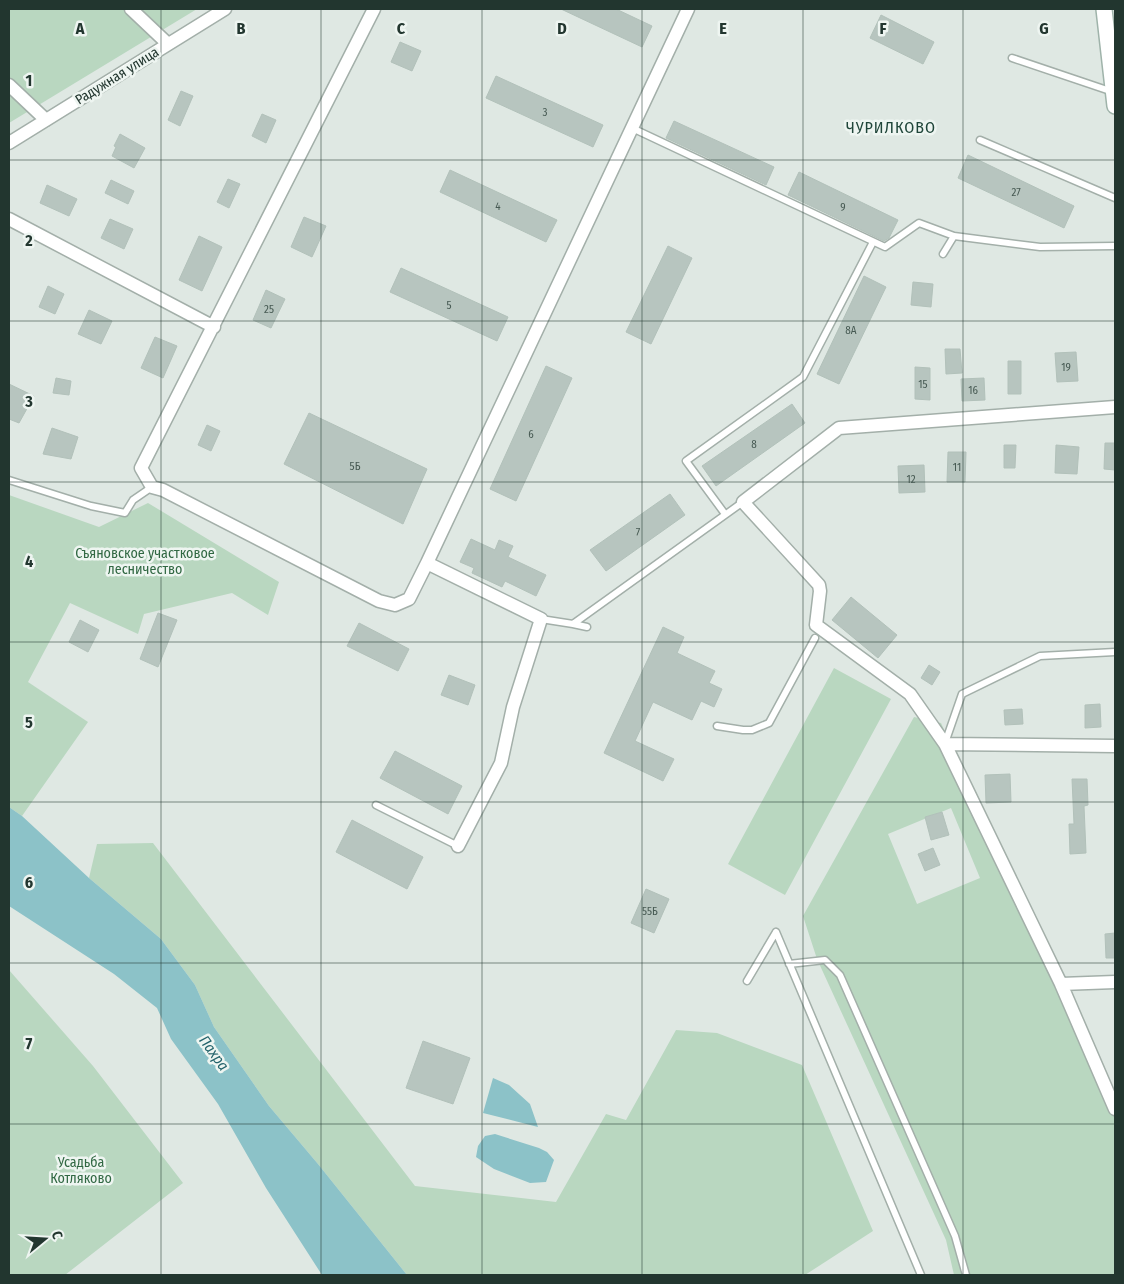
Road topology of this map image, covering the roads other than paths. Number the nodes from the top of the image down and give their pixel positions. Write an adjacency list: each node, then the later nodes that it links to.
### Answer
1 (131, 9): 6 (street)
2 (225, 9): 6 (street, Радужная улица)
3 (374, 9): 20 (street)
4 (688, 9): 11 (street)
5 (1104, 9): 9 (street)
6 (168, 44): 10 (street, Радужная улица)
7 (1012, 58): 9 (lane)
8 (9, 85): 10 (street)
9 (1114, 99)
10 (46, 120): 13 (street, Радужная улица)
11 (632, 128): 17 (lane); 26 (street)
12 (980, 140): 14 (lane)
13 (9, 143)
14 (1115, 198)
15 (9, 219): 20 (street)
16 (954, 236): 17 (lane); 18 (lane); 19 (lane)
17 (873, 242): 25 (lane)
18 (1115, 246)
19 (943, 254)
20 (214, 327): 23 (street)
21 (1115, 407): 24 (street)
22 (9, 480): 23 (lane)
23 (152, 487): 26 (street)
24 (743, 502): 25 (lane); 33 (street)
25 (725, 514): 28 (lane)
26 (428, 563): 27 (street)
27 (541, 619): 28 (lane); 36 (street)
28 (573, 624): 29 (lane)
29 (587, 627)
30 (815, 638): 32 (lane)
31 (1115, 652): 33 (lane)
32 (717, 726)
33 (945, 744): 34 (street); 40 (street)
34 (1115, 746)
35 (376, 805): 36 (lane)
36 (458, 846)
37 (790, 964): 38 (lane); 42 (lane); 43 (lane)
38 (747, 981)
39 (1115, 982): 40 (street)
40 (1061, 984): 41 (street)
41 (1115, 1109)
42 (921, 1275)
43 (966, 1275)

